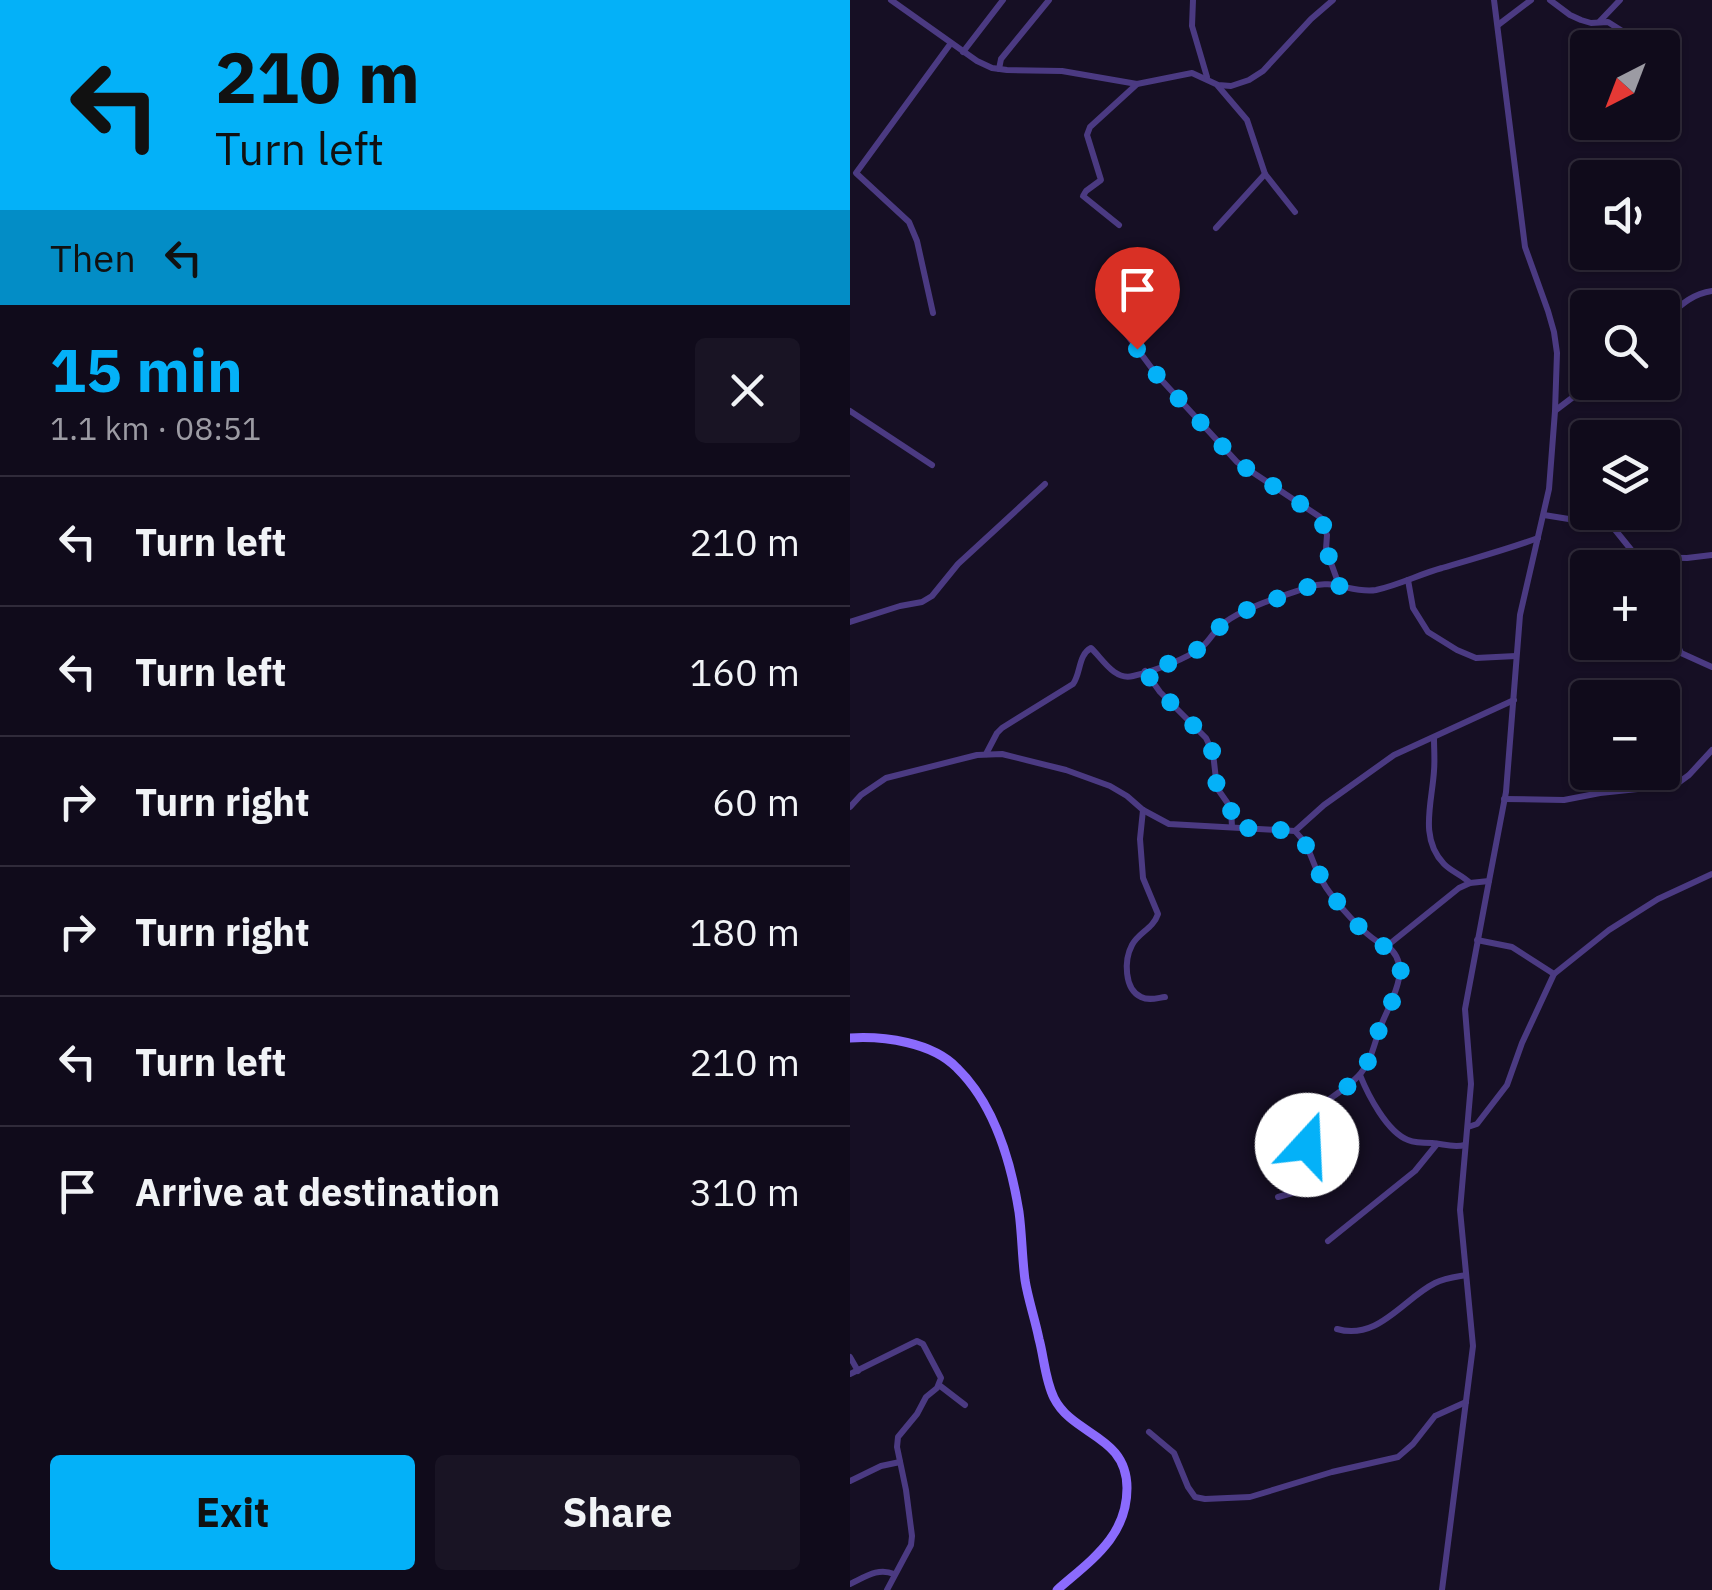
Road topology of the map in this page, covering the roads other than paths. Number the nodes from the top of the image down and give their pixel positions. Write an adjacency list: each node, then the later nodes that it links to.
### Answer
1 (891, 0): 13 (street)
2 (1003, 0): 14 (street)
3 (1049, 0): 15 (street)
4 (1193, 0): 16 (street)
5 (1334, 0): 18 (street)
6 (1494, 0): 11 (street)
7 (1531, 0): 11 (street)
8 (1550, 0): 10 (street)
9 (1620, 0): 10 (street)
10 (1600, 21): 12 (street)
11 (1498, 25): 29 (street)
12 (1620, 30)
13 (951, 44): 14 (street); 25 (street)
14 (963, 52): 15 (street)
15 (999, 69): 17 (street)
16 (1207, 78): 17 (street); 18 (street)
17 (1137, 84): 21 (street)
18 (1218, 85): 19 (street)
19 (1265, 174): 20 (street); 22 (street)
20 (1295, 212)
21 (1119, 225)
22 (1216, 228)
23 (1712, 291): 24 (street)
24 (1680, 306)
25 (933, 313)
26 (1119, 324): 38 (street)
27 (1570, 400): 29 (street)
28 (850, 411): 30 (street)
29 (1555, 411): 32 (street)
30 (932, 465)
31 (1045, 484): 39 (street)
32 (1544, 515): 33 (street); 34 (street)
33 (1539, 537): 37 (street); 41 (street)
34 (1631, 550)
35 (1712, 554): 36 (street)
36 (1680, 558)
37 (1408, 580): 38 (street); 41 (street)
38 (1340, 586): 43 (street)
39 (850, 622)
40 (1680, 649): 42 (street)
41 (1516, 656): 44 (street)
42 (1712, 667)
43 (1145, 671): 47 (street); 53 (street)
44 (1514, 700): 45 (street); 50 (street)
45 (1434, 738): 54 (street); 57 (street)
46 (1712, 750): 48 (street)
47 (986, 754): 51 (street); 52 (street)
48 (1705, 758): 49 (street); 50 (street)
49 (1712, 767)
50 (1504, 799): 56 (street)
51 (850, 807)
52 (1143, 810): 53 (street); 61 (street)
53 (1232, 827): 54 (street)
54 (1295, 831): 59 (street)
55 (1712, 874): 60 (street)
56 (1489, 880): 57 (street); 58 (street)
57 (1470, 883): 59 (street)
58 (1477, 940): 60 (street); 64 (street)
59 (1387, 946): 63 (street)
60 (1554, 974): 64 (street)
61 (1165, 996)
62 (850, 1038): 82 (main road)
63 (1360, 1075): 65 (street); 67 (street)
64 (1468, 1127): 66 (street)
65 (1437, 1144): 66 (street); 68 (street)
66 (1465, 1145): 69 (street)
67 (1278, 1198)
68 (1328, 1241)
69 (1466, 1275): 70 (street); 74 (street)
70 (1338, 1328)
71 (850, 1357): 72 (street)
72 (854, 1372): 73 (street)
73 (940, 1385): 75 (street); 77 (street)
74 (1466, 1402): 76 (street); 83 (street)
75 (966, 1405)
76 (1149, 1432)
77 (900, 1462): 78 (street); 79 (street)
78 (850, 1480)
79 (894, 1574): 80 (street); 81 (street)
80 (850, 1584)
81 (887, 1590)
82 (1058, 1590)
83 (1442, 1590)

